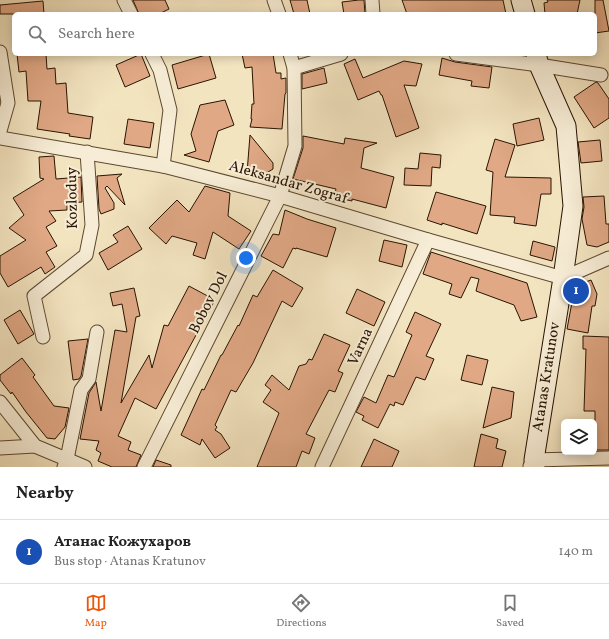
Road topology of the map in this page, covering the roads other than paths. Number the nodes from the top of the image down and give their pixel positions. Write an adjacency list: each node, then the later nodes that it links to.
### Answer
1 (124, 0): 5 (street)
2 (274, 0): 6 (street)
3 (372, 0): 7 (street)
4 (521, 0): 8 (street)
5 (130, 12)
6 (277, 12)
7 (373, 12)
8 (524, 12)
9 (0, 52): 17 (street)
10 (153, 56): 20 (street)
11 (291, 56): 15 (street, Bobov Dol)
12 (334, 56): 15 (street)
13 (488, 56): 14 (street)
14 (537, 59): 16 (street); 24 (street, Atanas Kratunov)
15 (294, 68): 21 (street, Bobov Dol)
16 (601, 75)
17 (0, 131)
18 (0, 138): 19 (street, Aleksandar Zograf)
19 (87, 152): 20 (street, Aleksandar Zograf); 26 (street, Kozloduy)
20 (163, 166): 21 (street, Aleksandar Zograf)
21 (280, 196): 22 (street, Aleksandar Zograf); 34 (street, Bobov Dol)
22 (428, 240): 24 (street, Aleksandar Zograf); 35 (street, Varna)
23 (609, 258): 24 (street)
24 (563, 278): 32 (street, Atanas Kratunov)
25 (97, 332): 31 (street)
26 (43, 337)
27 (0, 402): 28 (street)
28 (35, 446): 29 (street); 31 (street)
29 (0, 448)
30 (609, 458): 32 (street)
31 (66, 463): 33 (street)
32 (533, 465)
33 (85, 467)
34 (144, 467)
35 (322, 467)

